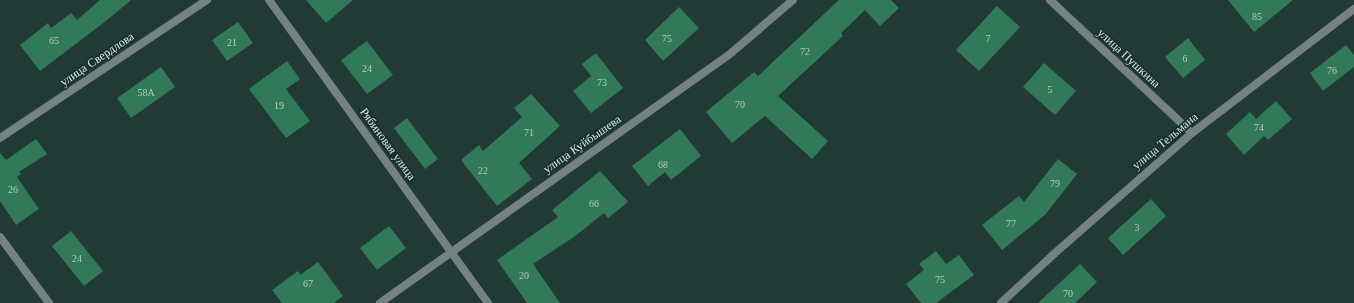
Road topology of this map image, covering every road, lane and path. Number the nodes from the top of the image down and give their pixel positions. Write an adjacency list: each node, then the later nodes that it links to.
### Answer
1 (207, 0): 7 (street, улица Свердлова)
2 (269, 0): 9 (street, Рябиновая улица)
3 (793, 0): 9 (street, улица Куйбышева)
4 (1050, 0): 6 (street, улица Пушкина)
5 (1354, 9): 6 (street, улица Тельмана)
6 (1192, 133): 13 (street, улица Тельмана)
7 (0, 138)
8 (0, 237): 10 (street)
9 (452, 251): 11 (street, улица Куйбышева); 12 (street, Рябиновая улица)
10 (49, 303)
11 (380, 303)
12 (488, 303)
13 (1001, 303)

